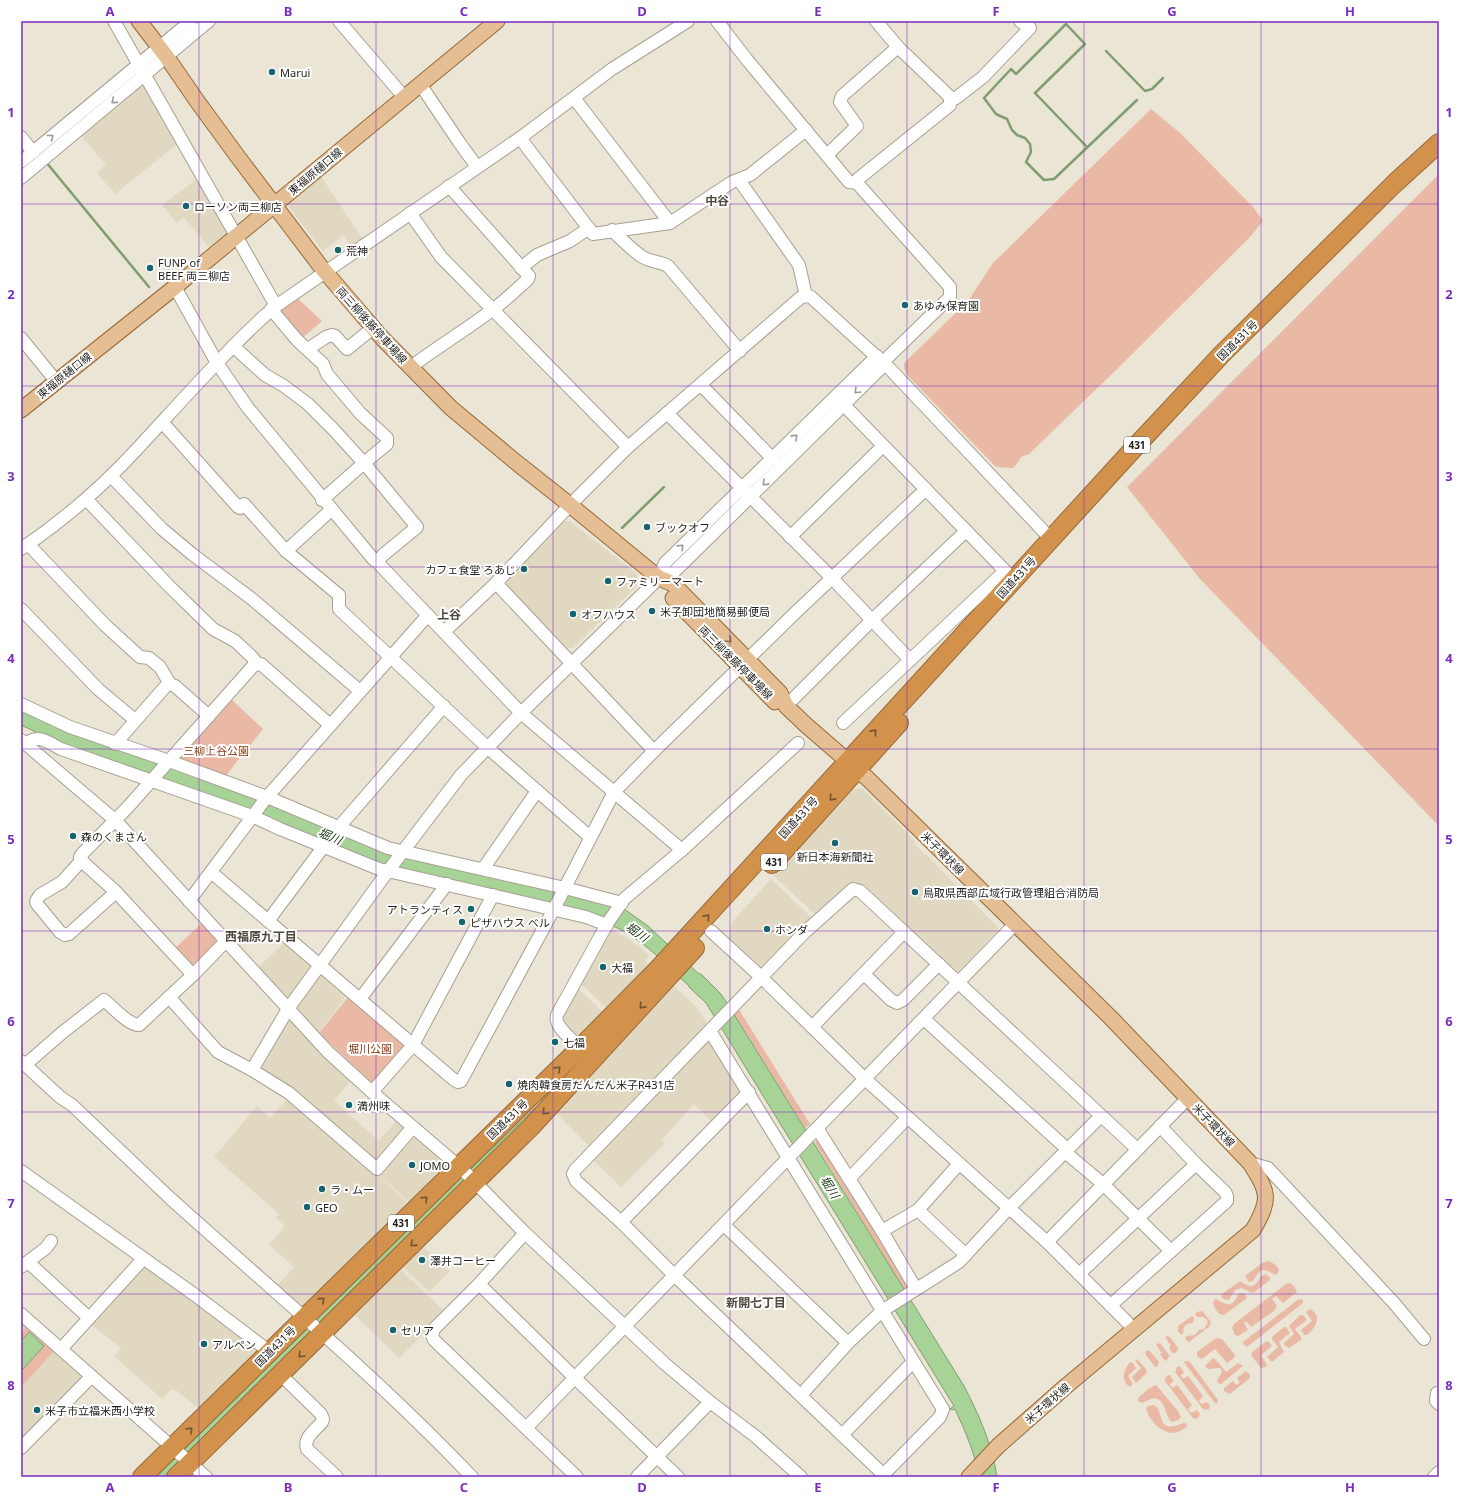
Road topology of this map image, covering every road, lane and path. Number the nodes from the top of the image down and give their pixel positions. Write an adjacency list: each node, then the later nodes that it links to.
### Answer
1 (114, 21): 14 (street)
2 (139, 21): 13 (main road, 両三柳後藤停車場線)
3 (191, 21): 13 (street)
4 (208, 21): 13 (street)
5 (340, 21): 16 (street)
6 (497, 21): 15 (main road, 東福原樋口線)
7 (688, 21): 17 (street)
8 (717, 21): 19 (street)
9 (876, 21): 12 (street)
10 (1020, 21): 11 (street)
11 (1033, 24): 18 (street)
12 (898, 47): 18 (street); 24 (street)
13 (163, 52): 14 (street); 32 (main road, 両三柳後藤停車場線)
14 (141, 71): 23 (street, one-way to 14); 28 (street, one-way to 28); 37 (street)
15 (420, 84): 16 (main road, 東福原樋口線); 27 (street)
16 (404, 97): 32 (main road, 東福原樋口線)
17 (574, 98): 21 (street); 34 (street)
18 (951, 100): 30 (street)
19 (806, 130): 24 (street); 29 (street)
20 (21, 137): 23 (street)
21 (520, 138): 27 (street); 35 (street)
22 (1439, 142): 71 (highway, 国道431号 / 431)
23 (33, 152): 26 (street)
24 (827, 155): 30 (street)
25 (1439, 157): 104 (highway, 国道431号 / 431)
26 (21, 162)
27 (477, 167): 31 (street)
28 (21, 178)
29 (738, 180): 34 (street); 41 (street)
30 (857, 183): 49 (street)
31 (449, 186): 33 (street); 38 (street)
32 (274, 205): 37 (main road, 東福原樋口線); 39 (main road, 両三柳後藤停車場線)
33 (410, 212): 39 (street); 43 (street)
34 (670, 223): 36 (street)
35 (589, 228): 36 (street); 38 (street)
36 (612, 230): 48 (street)
37 (236, 236): 40 (main road, 東福原樋口線); 42 (street)
38 (521, 268): 43 (street)
39 (325, 272): 42 (street); 44 (main road, 両三柳後藤停車場線)
40 (175, 287): 50 (street); 52 (main road, 東福原樋口線)
41 (806, 296): 48 (street); 49 (street)
42 (273, 308): 46 (street); 47 (street)
43 (493, 309): 51 (street); 59 (street)
44 (373, 328): 47 (street); 51 (main road, 両三柳後藤停車場線)
45 (21, 338): 52 (street)
46 (233, 346): 50 (street); 61 (street)
47 (308, 349): 61 (street)
48 (740, 351): 53 (street)
49 (882, 361): 54 (street); 71 (street)
50 (217, 363): 57 (street); 66 (street)
51 (411, 367): 67 (main road, 両三柳後藤停車場線)
52 (56, 381): 55 (main road, 東福原樋口線)
53 (701, 385): 56 (street); 60 (street)
54 (840, 401): 58 (street); 60 (street, one-way to 54); 64 (street, one-way to 64)
55 (21, 410)
56 (667, 413): 59 (street); 64 (street)
57 (162, 422): 62 (street); 73 (street)
58 (883, 446): 63 (street); 70 (street)
59 (628, 447): 67 (street)
60 (773, 459): 64 (street)
61 (364, 463): 66 (street); 74 (street)
62 (111, 476): 65 (street); 89 (street)
63 (926, 489): 69 (street); 77 (street)
64 (746, 493): 70 (street); 76 (street)
65 (86, 499): 72 (street); 87 (street)
66 (322, 500): 68 (street)
67 (570, 505): 76 (main road, 両三柳後藤停車場線); 78 (street)
68 (331, 510): 73 (street); 74 (street)
69 (966, 531): 75 (street); 81 (street)
70 (790, 537): 77 (street)
71 (1050, 538): 75 (highway, 国道431号 / 431)
72 (25, 546): 88 (street)
73 (286, 551): 83 (street)
74 (378, 561): 80 (street)
75 (1009, 575): 84 (street); 104 (highway, 国道431号 / 431, one-way to 75)
76 (659, 578): 85 (street); 86 (main road, 両三柳後藤停車場線)
77 (832, 578): 81 (street); 86 (street)
78 (496, 583): 82 (street); 85 (street)
79 (21, 609): 95 (street)
80 (428, 615): 82 (street); 83 (street)
81 (872, 620): 84 (street); 92 (street)
82 (444, 632): 93 (street)
83 (390, 657): 89 (street); 91 (street)
84 (910, 660): 96 (street)
85 (572, 663): 93 (street); 102 (street)
86 (744, 663): 92 (main road, 両三柳後藤停車場線); 102 (street)
87 (257, 664): 94 (street); 97 (street)
88 (170, 684): 94 (street); 95 (street)
89 (360, 691): 97 (street)
90 (21, 704): 100 (street)
91 (444, 706): 101 (street); 111 (street)
92 (786, 706): 104 (main road, 両三柳後藤停車場線)
93 (521, 713): 101 (street); 107 (street)
94 (209, 716): 103 (street)
95 (135, 720): 100 (street)
96 (843, 723)
97 (330, 725): 108 (street)
98 (24, 742): 105 (street); 110 (street)
99 (798, 743): 114 (street)
100 (115, 744): 103 (street)
101 (487, 748): 106 (street); 115 (street)
102 (654, 750): 107 (street)
103 (168, 762): 105 (street); 108 (street)
104 (853, 765): 129 (main road, 米子環状線); 130 (highway, 国道431号 / 431, one-way to 130); 133 (highway, 国道431号 / 431, one-way to 104)
105 (154, 778): 109 (street); 110 (street)
106 (537, 791): 112 (street); 117 (street)
107 (614, 792): 112 (street); 114 (street)
108 (267, 798): 109 (street); 111 (street)
109 (252, 816): 113 (street); 119 (street)
110 (116, 821): 116 (street); 124 (street)
111 (339, 827): 115 (street)
112 (590, 837): 121 (street)
113 (324, 846): 118 (street); 127 (street)
114 (682, 850): 125 (street)
115 (405, 851): 117 (street); 118 (street)
116 (81, 861): 122 (street); 122 (street)
117 (483, 869): 121 (street)
118 (388, 871): 120 (street); 135 (street)
119 (211, 872): 124 (street); 127 (street)
120 (447, 884): 123 (street); 142 (street)
121 (565, 888): 125 (street); 126 (street)
122 (116, 892): 138 (street)
123 (492, 895): 126 (street); 147 (street)
124 (189, 901): 132 (street)
125 (621, 904): 128 (street)
126 (554, 910): 128 (street); 147 (street)
127 (268, 920): 135 (street)
128 (607, 924): 148 (street)
129 (1015, 924): 140 (street); 154 (main road, 米子環状線)
130 (711, 930): 133 (highway, 国道431号 / 431); 139 (street)
131 (904, 932): 134 (street); 137 (street); 139 (street)
132 (226, 941): 138 (street); 143 (street)
133 (685, 950): 136 (highway, 国道431号 / 431)
134 (939, 964): 137 (street); 140 (street)
135 (320, 966): 142 (street); 143 (street)
136 (663, 973): 148 (highway, 国道431号 / 431); 169 (highway, 国道431号 / 431, one-way to 169)
137 (864, 974): 145 (street)
138 (193, 975): 141 (street)
139 (761, 978): 145 (street); 146 (street)
140 (958, 982): 144 (street); 155 (street)
141 (169, 997): 149 (street); 150 (street)
142 (360, 999): 147 (street)
143 (288, 1009): 150 (street); 152 (street)
144 (924, 1019): 151 (street); 161 (street)
145 (812, 1027): 151 (street)
146 (713, 1028): 153 (street); 174 (street)
147 (413, 1045): 152 (street)
148 (580, 1048): 166 (highway, 国道431号 / 431, one-way to 148)
149 (23, 1063): 192 (street)
150 (252, 1070): 158 (street)
151 (865, 1079): 156 (street); 159 (street)
152 (372, 1092): 158 (street)
153 (749, 1092): 162 (street); 174 (street)
154 (1188, 1098): 157 (street); 163 (main road, 米子環状線)
155 (1102, 1116): 160 (street); 161 (street)
156 (907, 1118): 164 (street); 168 (street)
157 (1160, 1126): 160 (street); 165 (street)
158 (413, 1127): 166 (street)
159 (815, 1130): 162 (street); 168 (street)
160 (1137, 1149): 170 (street)
161 (1066, 1150): 170 (street); 171 (street)
162 (791, 1154): 175 (street); 189 (street)
163 (1250, 1163): 194 (main road, 米子環状線); 196 (street)
164 (959, 1164): 171 (street); 172 (street)
165 (1196, 1164): 173 (street); 180 (street)
166 (460, 1168): 169 (street); 192 (highway, 国道431号 / 431, one-way to 166)
167 (21, 1171): 182 (street)
168 (848, 1179): 176 (street)
169 (474, 1181): 177 (street); 195 (highway, 国道431号 / 431, one-way to 195)
170 (1103, 1184): 173 (street); 179 (street)
171 (1009, 1208): 179 (street); 181 (street)
172 (918, 1210): 176 (street); 181 (street)
173 (1138, 1217): 180 (street); 184 (street)
174 (621, 1222): 185 (street)
175 (724, 1225): 185 (street); 197 (street)
176 (882, 1231): 187 (street)
177 (525, 1233): 186 (street); 193 (street)
178 (51, 1241): 183 (street)
179 (1047, 1242): 184 (street)
180 (1171, 1251): 188 (street)
181 (966, 1255): 187 (street)
182 (143, 1258): 191 (street); 199 (street)
183 (25, 1264): 191 (street)
184 (1079, 1274): 188 (street)
185 (675, 1276): 193 (street); 204 (street)
186 (479, 1284): 203 (street); 206 (street)
187 (912, 1292): 189 (street)
188 (1111, 1305): 194 (street)
189 (886, 1308): 197 (street); 200 (street)
190 (21, 1314): 198 (street)
191 (89, 1318): 198 (street)
192 (306, 1319): 195 (street); 199 (highway, 国道431号 / 431)
193 (625, 1326): 203 (street); 205 (street)
194 (1135, 1330): 213 (main road, 米子環状線)
195 (320, 1333): 201 (highway, 国道431号 / 431, one-way to 201); 220 (street)
196 (1424, 1338)
197 (848, 1343): 204 (street)
198 (61, 1349): 202 (street)
199 (270, 1352): 209 (highway, 国道431号 / 431, one-way to 199)
200 (913, 1362): 207 (street); 215 (street)
201 (281, 1375): 211 (highway, 国道431号 / 431); 219 (street)
202 (91, 1376): 208 (street); 209 (street)
203 (575, 1378): 206 (street); 210 (street)
204 (801, 1395): 207 (street)
205 (710, 1402): 210 (street); 214 (street)
206 (526, 1428): 221 (street)
207 (842, 1435): 215 (street)
208 (21, 1448)
209 (174, 1448): 211 (street); 216 (highway, 国道431号 / 431)
210 (657, 1456): 222 (street); 223 (street)
211 (189, 1462): 217 (highway, 国道431号 / 431); 218 (street)
212 (1439, 1472): 224 (street)
213 (973, 1473)
214 (798, 1476)
215 (883, 1476)
216 (142, 1477)
217 (176, 1477)
218 (206, 1477)
219 (337, 1477)
220 (472, 1477)
221 (577, 1477)
222 (637, 1477)
223 (678, 1477)
224 (1434, 1477)

